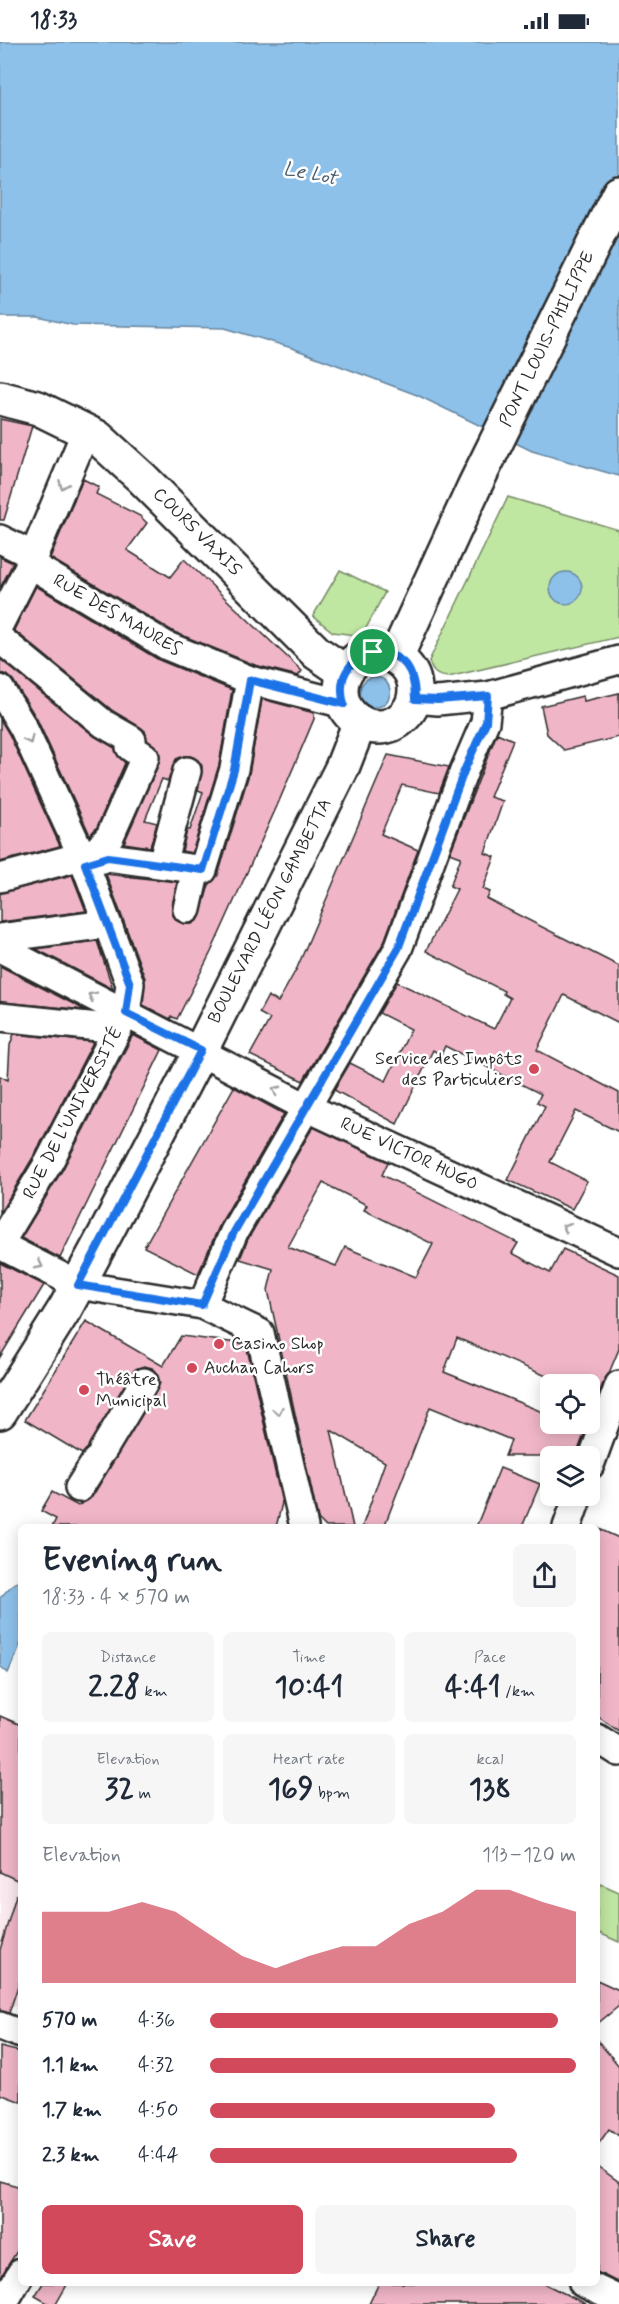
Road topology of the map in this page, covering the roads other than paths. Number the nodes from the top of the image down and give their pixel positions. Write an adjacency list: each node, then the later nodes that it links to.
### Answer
1 (619, 193): 8 (main road, PONT LOUIS-PHILIPPE)
2 (0, 398): 3 (main road, COURS VAXIS)
3 (86, 431): 5 (street, one-way to 5); 10 (main road, COURS VAXIS)
4 (0, 539): 5 (street, RUE DES MAURES)
5 (32, 560): 6 (street); 11 (street, RUE DES MAURES)
6 (0, 623)
7 (0, 639): 17 (street)
8 (396, 657): 10 (main road); 14 (main road)
9 (619, 660): 13 (street)
10 (345, 672): 15 (main road)
11 (250, 680): 15 (street, RUE DES MAURES); 19 (street)
12 (0, 689): 17 (street, one-way to 17)
13 (488, 696): 14 (street); 28 (street)
14 (415, 699): 15 (main road)
15 (352, 713): 27 (main road, BOULEVARD LÉON GAMBETTA)
16 (187, 771): 18 (street)
17 (84, 860): 18 (street); 20 (street); 22 (street)
18 (162, 864): 19 (street)
19 (196, 869): 21 (street)
20 (0, 878)
21 (187, 909)
22 (107, 924): 23 (street); 26 (street)
23 (0, 938)
24 (0, 948): 26 (street, RUE VICTOR HUGO, one-way to 24)
25 (0, 1017): 26 (street)
26 (122, 1021): 27 (street, RUE VICTOR HUGO); 29 (street, RUE DE L'UNIVERSITÉ)
27 (201, 1050): 28 (street, RUE VICTOR HUGO, one-way to 27); 31 (main road, BOULEVARD LÉON GAMBETTA)
28 (306, 1107): 30 (street, RUE VICTOR HUGO, one-way to 28); 32 (street)
29 (0, 1244): 31 (street, one-way to 31)
30 (619, 1252)
31 (78, 1285): 32 (street); 35 (main road, BOULEVARD LÉON GAMBETTA)
32 (207, 1294): 39 (street, one-way to 39)
33 (144, 1382): 37 (street)
34 (619, 1384): 36 (street)
35 (0, 1412)
36 (597, 1446)
37 (79, 1488)
38 (574, 1506): 40 (street)
39 (303, 1524)
40 (568, 1524)
41 (600, 1740): 42 (street)
42 (619, 1752)
43 (0, 2026): 44 (street)
44 (18, 2033)
45 (18, 2278): 48 (street)
46 (589, 2286): 47 (street)
47 (619, 2300)
48 (3, 2304)

